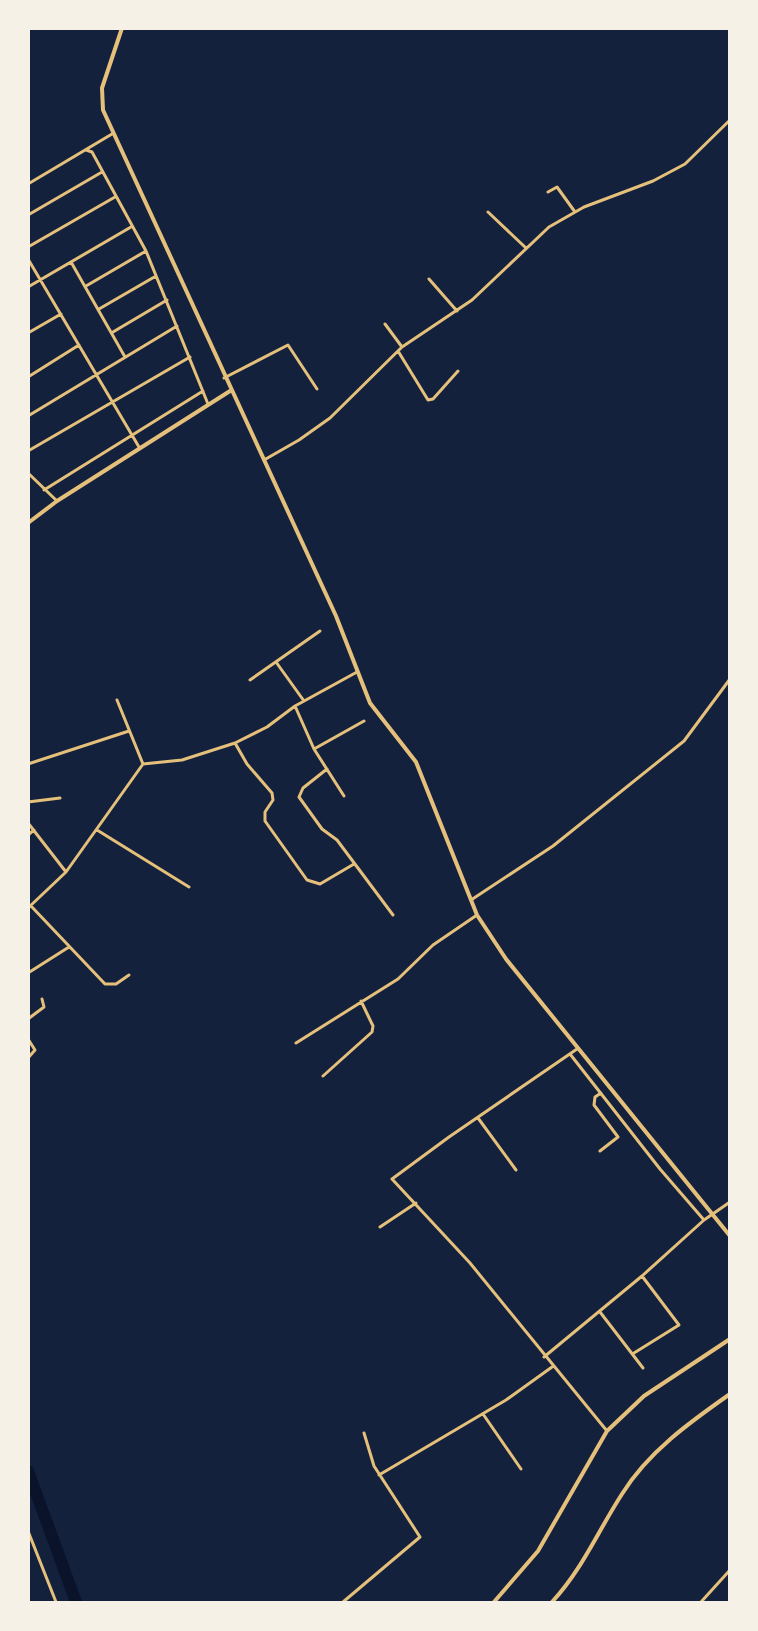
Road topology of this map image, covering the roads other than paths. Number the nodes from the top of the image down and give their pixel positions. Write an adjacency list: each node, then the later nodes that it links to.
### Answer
1 (122, 28): 3 (street)
2 (729, 120): 10 (street)
3 (111, 135): 4 (street); 39 (street)
4 (86, 150): 5 (street); 6 (street)
5 (102, 172): 8 (street); 11 (street)
6 (28, 184)
7 (548, 192): 10 (street)
8 (115, 197): 12 (street); 13 (street)
9 (488, 212): 14 (street)
10 (575, 212): 14 (street)
11 (28, 215)
12 (131, 226): 15 (street); 17 (street)
13 (28, 247)
14 (525, 248): 25 (street)
15 (146, 251): 18 (street); 21 (street)
16 (28, 259): 20 (street)
17 (71, 262): 20 (street); 21 (street)
18 (156, 276): 23 (street); 24 (street)
19 (429, 279): 25 (street)
20 (40, 280): 22 (street); 26 (street)
21 (86, 286): 24 (street)
22 (28, 287)
23 (167, 300): 28 (street); 29 (street)
24 (99, 309): 29 (street)
25 (457, 311): 32 (street)
26 (61, 314): 30 (street); 31 (street)
27 (385, 324): 32 (street)
28 (177, 326): 34 (street); 35 (street)
29 (113, 332): 34 (street)
30 (28, 333)
31 (80, 345): 37 (street); 38 (street)
32 (402, 347): 33 (street)
33 (398, 351): 36 (street); 49 (street)
34 (126, 357): 37 (street)
35 (191, 357): 41 (street); 43 (street)
36 (458, 371)
37 (97, 374): 43 (street); 45 (street)
38 (28, 377)
39 (224, 378): 40 (street); 42 (street)
40 (317, 389)
41 (203, 390): 44 (street); 46 (street)
42 (229, 392): 44 (street); 49 (street)
43 (113, 402): 46 (street); 48 (street)
44 (208, 404): 47 (street)
45 (28, 416)
46 (132, 435): 47 (street); 51 (street)
47 (139, 447): 52 (street)
48 (28, 451)
49 (263, 461): 56 (street)
50 (28, 473): 51 (street)
51 (44, 490): 52 (street)
52 (57, 501): 53 (street)
53 (28, 523)
54 (320, 631): 55 (street)
55 (276, 662): 58 (street); 60 (street)
56 (355, 673): 60 (street); 79 (street)
57 (729, 679): 79 (street)
58 (250, 680)
59 (117, 700): 63 (street)
60 (304, 701): 61 (street)
61 (295, 706): 64 (street); 65 (street)
62 (364, 722): 65 (street)
63 (129, 731): 66 (street); 67 (street)
64 (235, 743): 67 (street); 76 (street)
65 (314, 749): 68 (street)
66 (28, 764)
67 (143, 764): 74 (street)
68 (327, 770): 69 (street); 76 (street)
69 (344, 796)
70 (60, 798): 71 (street)
71 (28, 802)
72 (28, 823): 73 (street)
73 (34, 830): 75 (street); 77 (street)
74 (97, 830): 77 (street); 78 (street)
75 (28, 835)
76 (354, 864): 81 (street)
77 (66, 872): 80 (street)
78 (189, 887)
79 (471, 900): 82 (street)
80 (30, 907): 83 (street)
81 (393, 915)
82 (476, 915): 87 (street); 91 (street)
83 (70, 946): 84 (street); 85 (street)
84 (28, 973)
85 (129, 975)
86 (42, 999): 88 (street)
87 (362, 1000): 90 (street); 94 (street)
88 (28, 1019)
89 (28, 1039): 93 (street)
90 (296, 1043)
91 (576, 1049): 92 (street); 101 (street)
92 (571, 1054): 95 (street); 96 (street)
93 (28, 1058)
94 (323, 1076)
95 (600, 1093): 97 (street); 102 (street)
96 (478, 1117): 98 (street); 100 (street)
97 (600, 1151)
98 (516, 1170)
99 (729, 1202): 101 (street)
100 (416, 1203): 103 (street); 109 (street)
101 (711, 1215): 102 (street); 104 (street)
102 (705, 1220): 105 (street)
103 (380, 1227)
104 (729, 1236)
105 (642, 1276): 106 (street); 108 (street)
106 (600, 1312): 108 (street); 109 (street)
107 (729, 1339): 114 (street)
108 (634, 1353): 111 (street)
109 (544, 1357): 110 (street)
110 (552, 1367): 113 (street); 114 (street)
111 (643, 1368)
112 (729, 1394): 123 (street)
113 (483, 1413): 116 (street); 117 (street)
114 (607, 1431): 122 (street)
115 (363, 1432): 117 (street)
116 (521, 1469)
117 (379, 1475): 121 (street)
118 (28, 1531): 120 (street)
119 (729, 1570): 124 (street)
120 (56, 1602)
121 (343, 1602)
122 (494, 1602)
123 (552, 1602)
124 (701, 1602)

